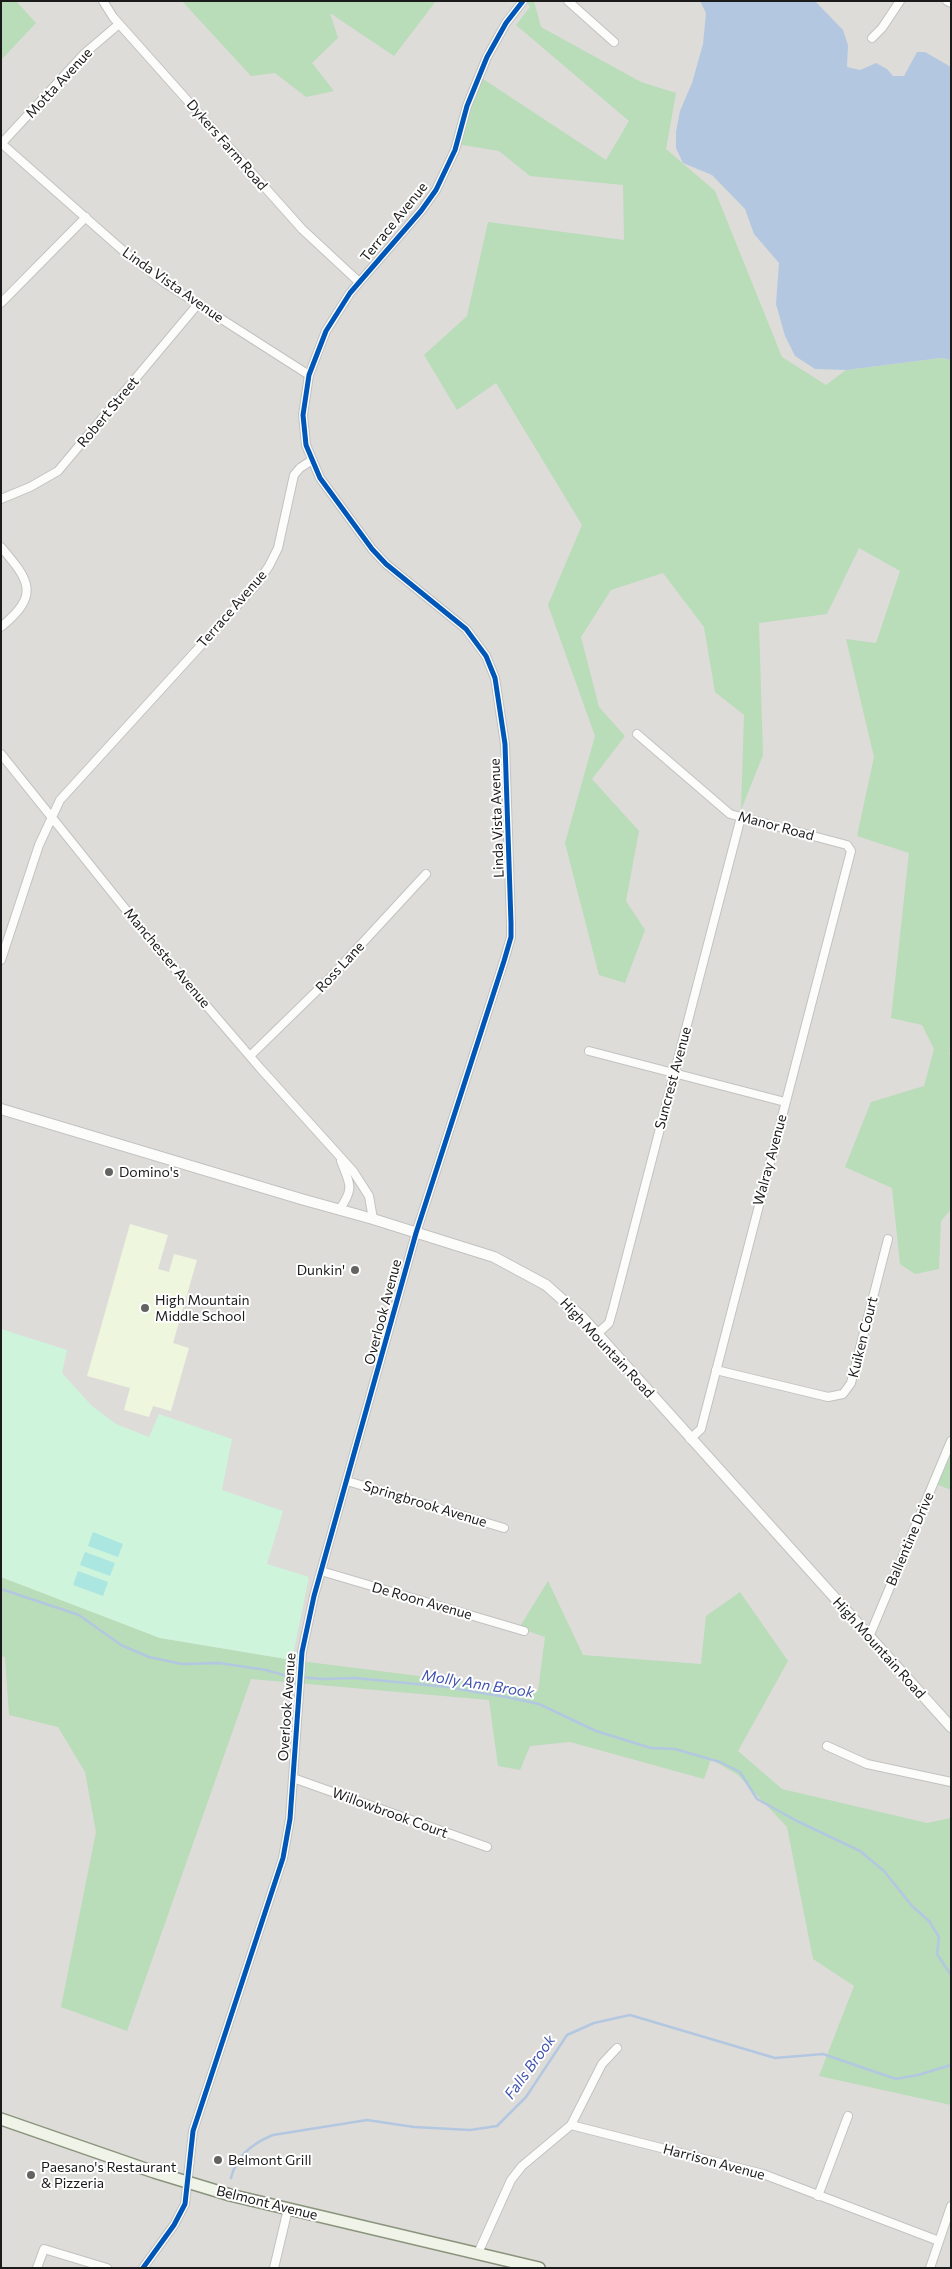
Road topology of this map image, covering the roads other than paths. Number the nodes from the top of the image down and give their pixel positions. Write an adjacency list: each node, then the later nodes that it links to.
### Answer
1 (103, 1): 7 (street, Dykers Farm Road)
2 (523, 1): 12 (street, Terrace Avenue)
3 (568, 1): 9 (street)
4 (900, 1): 8 (street)
5 (947, 1): 6 (street)
6 (951, 3)
7 (119, 24): 10 (street, Motta Avenue); 12 (street, Dykers Farm Road)
8 (872, 38)
9 (614, 42)
10 (1, 143): 11 (street, Linda Vista Avenue)
11 (86, 217): 13 (street); 14 (street, Linda Vista Avenue)
12 (359, 282): 15 (street, Terrace Avenue)
13 (1, 303)
14 (198, 304): 15 (street, Linda Vista Avenue); 17 (street, Robert Street)
15 (309, 375): 16 (street, Terrace Avenue)
16 (312, 460): 22 (street, Terrace Avenue); 35 (street, Linda Vista Avenue)
17 (1, 499)
18 (1, 547): 19 (street)
19 (1, 627)
20 (637, 734): 23 (street, Manor Road)
21 (1, 754): 22 (street, Manchester Avenue)
22 (52, 815): 26 (street, Terrace Avenue); 28 (street, Manchester Avenue)
23 (741, 817): 25 (street, Manor Road); 29 (street, Suncrest Avenue)
24 (426, 874): 28 (street, Ross Lane)
25 (844, 878): 30 (street, Walray Avenue)
26 (1, 960)
27 (589, 1051): 29 (street)
28 (250, 1056): 32 (street, Manchester Avenue)
29 (675, 1073): 30 (street); 37 (street, Suncrest Avenue)
30 (785, 1102): 38 (street, Walray Avenue)
31 (1, 1109): 33 (street, High Mountain Road)
32 (339, 1157): 33 (street, Manchester Avenue); 34 (street, Manchester Avenue)
33 (339, 1210): 34 (street, High Mountain Road)
34 (373, 1219): 35 (street, High Mountain Road)
35 (416, 1233): 37 (street, High Mountain Road); 41 (street, Overlook Avenue)
36 (888, 1239): 38 (street, Kuiken Court)
37 (597, 1334): 39 (street, High Mountain Road)
38 (716, 1370): 39 (street, Walray Avenue)
39 (690, 1438): 45 (street, High Mountain Road)
40 (951, 1441): 45 (street, Ballentine Drive)
41 (347, 1481): 42 (street, Springbrook Avenue); 43 (street, Overlook Avenue)
42 (504, 1528)
43 (321, 1571): 44 (street, De Roon Avenue); 48 (street, Overlook Avenue)
44 (524, 1631)
45 (869, 1637): 46 (street, High Mountain Road)
46 (951, 1727)
47 (827, 1746): 49 (street)
48 (293, 1778): 50 (street, Willowbrook Court); 55 (street, Overlook Avenue)
49 (951, 1782)
50 (487, 1846)
51 (617, 2048): 54 (street)
52 (848, 2116): 56 (street)
53 (1, 2119): 55 (main road, Belmont Avenue)
54 (571, 2124): 56 (street, Harrison Avenue); 60 (street)
55 (187, 2182): 58 (main road, Belmont Avenue); 63 (street, Overlook Avenue)
56 (818, 2196): 59 (street, Harrison Avenue)
57 (951, 2206): 59 (street)
58 (288, 2209): 60 (main road, Belmont Avenue); 64 (street)
59 (939, 2241): 66 (street)
60 (478, 2253): 65 (main road, Belmont Avenue)
61 (38, 2268): 62 (street)
62 (107, 2268)
63 (143, 2268)
64 (274, 2268)
65 (539, 2268)
66 (930, 2268)

